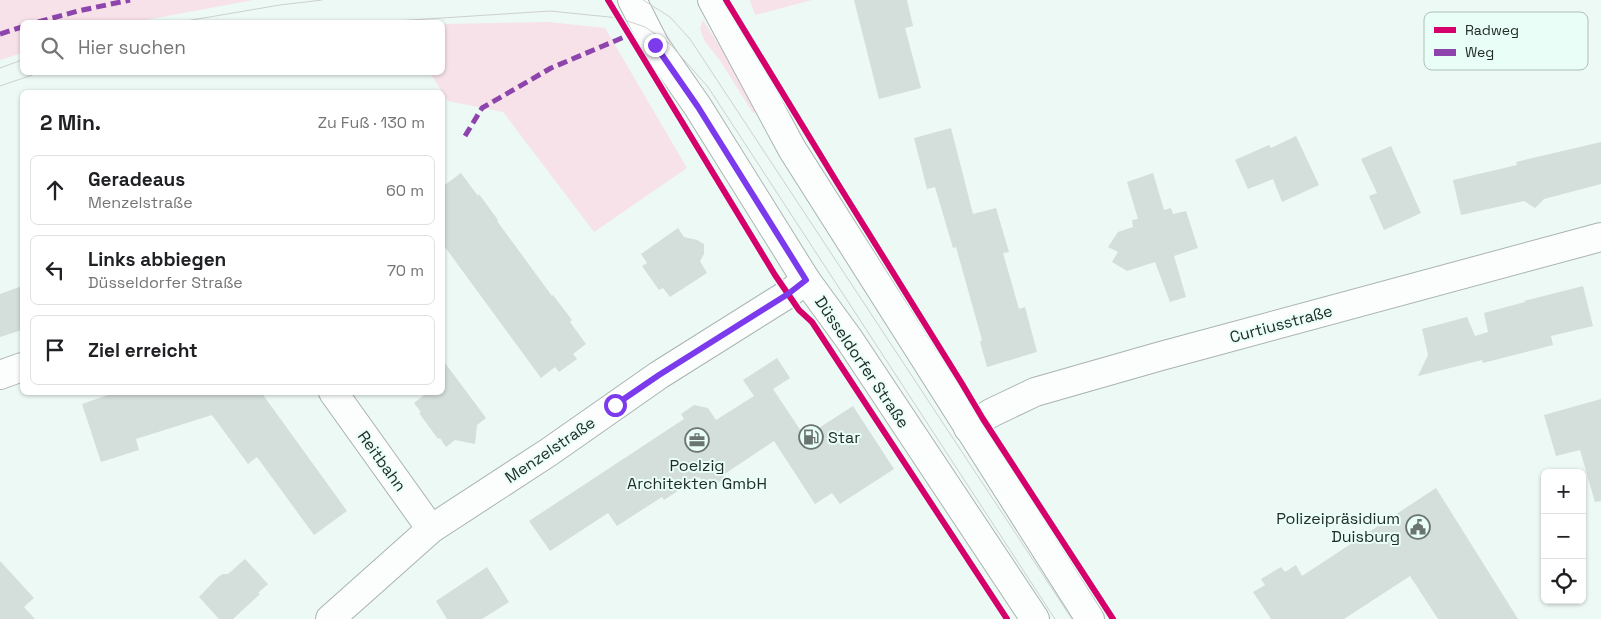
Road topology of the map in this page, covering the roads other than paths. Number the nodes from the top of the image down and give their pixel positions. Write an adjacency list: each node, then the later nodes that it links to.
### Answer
1 (632, 0): 4 (main road, Düsseldorfer Straße)
2 (712, 0): 8 (main road)
3 (1601, 237): 8 (main road, Curtiusstraße)
4 (806, 280): 9 (main road, Menzelstraße); 11 (main road, Düsseldorfer Straße)
5 (20, 368): 6 (main road)
6 (0, 375)
7 (335, 395): 9 (main road, Reitbahn)
8 (968, 428): 12 (main road)
9 (431, 529): 10 (main road, Menzelstraße)
10 (330, 619)
11 (1035, 619)
12 (1090, 619)

